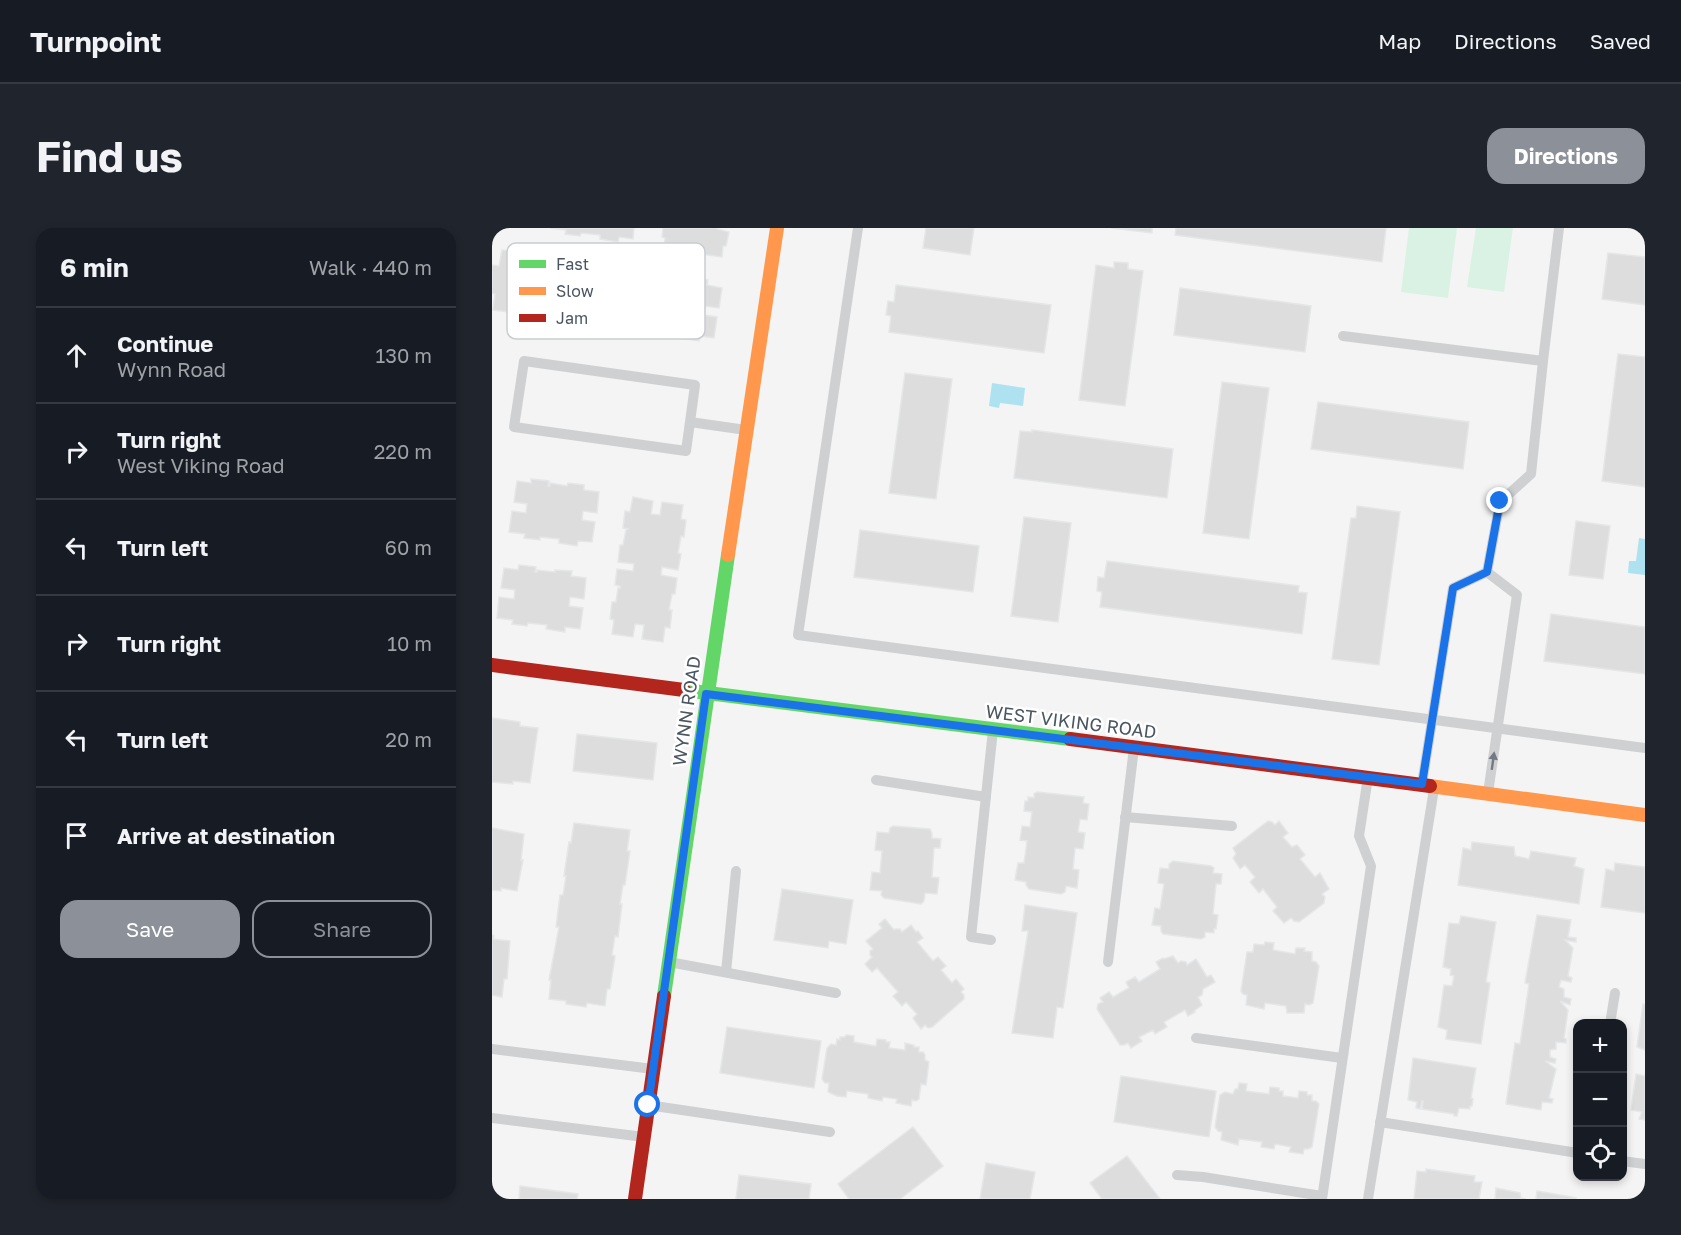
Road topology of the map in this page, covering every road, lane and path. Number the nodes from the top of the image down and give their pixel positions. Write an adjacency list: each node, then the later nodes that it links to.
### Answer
1 (777, 228): 7 (street, WYNN ROAD)
2 (858, 228): 11 (lane)
3 (1559, 228): 5 (lane)
4 (1343, 336): 5 (lane)
5 (1543, 361): 8 (lane)
6 (690, 422): 6 (lane); 7 (lane)
7 (747, 430): 10 (street, WYNN ROAD)
8 (1487, 572): 11 (lane); 12 (lane)
9 (492, 665): 10 (street, WEST VIKING ROAD)
10 (706, 694): 13 (street, WEST VIKING ROAD); 26 (street, WYNN ROAD)
11 (1432, 720): 12 (lane); 18 (lane)
12 (1497, 729): 15 (lane); 19 (lane, one-way to 12)
13 (993, 730): 14 (street, WEST VIKING ROAD); 20 (lane)
14 (1134, 747): 16 (street, WEST VIKING ROAD); 22 (lane)
15 (1645, 748)
16 (1368, 777): 18 (street, WEST VIKING ROAD); 34 (lane)
17 (876, 780): 20 (lane)
18 (1428, 785): 19 (street, WEST VIKING ROAD); 38 (lane)
19 (1488, 793): 21 (street, WEST VIKING ROAD)
20 (986, 797): 25 (lane)
21 (1645, 815)
22 (1125, 817): 23 (lane); 27 (lane)
23 (1232, 826)
24 (736, 871): 28 (lane)
25 (990, 940)
26 (669, 962): 28 (lane); 35 (street, WYNN ROAD)
27 (1108, 962)
28 (726, 972): 29 (lane)
29 (836, 993)
30 (1615, 993): 31 (lane)
31 (1611, 1019)
32 (1196, 1038): 34 (lane)
33 (492, 1049): 35 (lane)
34 (1342, 1058): 45 (lane)
35 (653, 1070): 36 (street, WYNN ROAD)
36 (648, 1105): 39 (lane); 40 (street, WYNN ROAD)
37 (492, 1118): 40 (lane)
38 (1380, 1122): 41 (lane); 47 (lane)
39 (830, 1132)
40 (644, 1137): 46 (street, WYNN ROAD)
41 (1573, 1152)
42 (1627, 1162): 43 (lane)
43 (1645, 1164)
44 (1177, 1175): 45 (lane)
45 (1322, 1197)
46 (635, 1199)
47 (1368, 1199)

